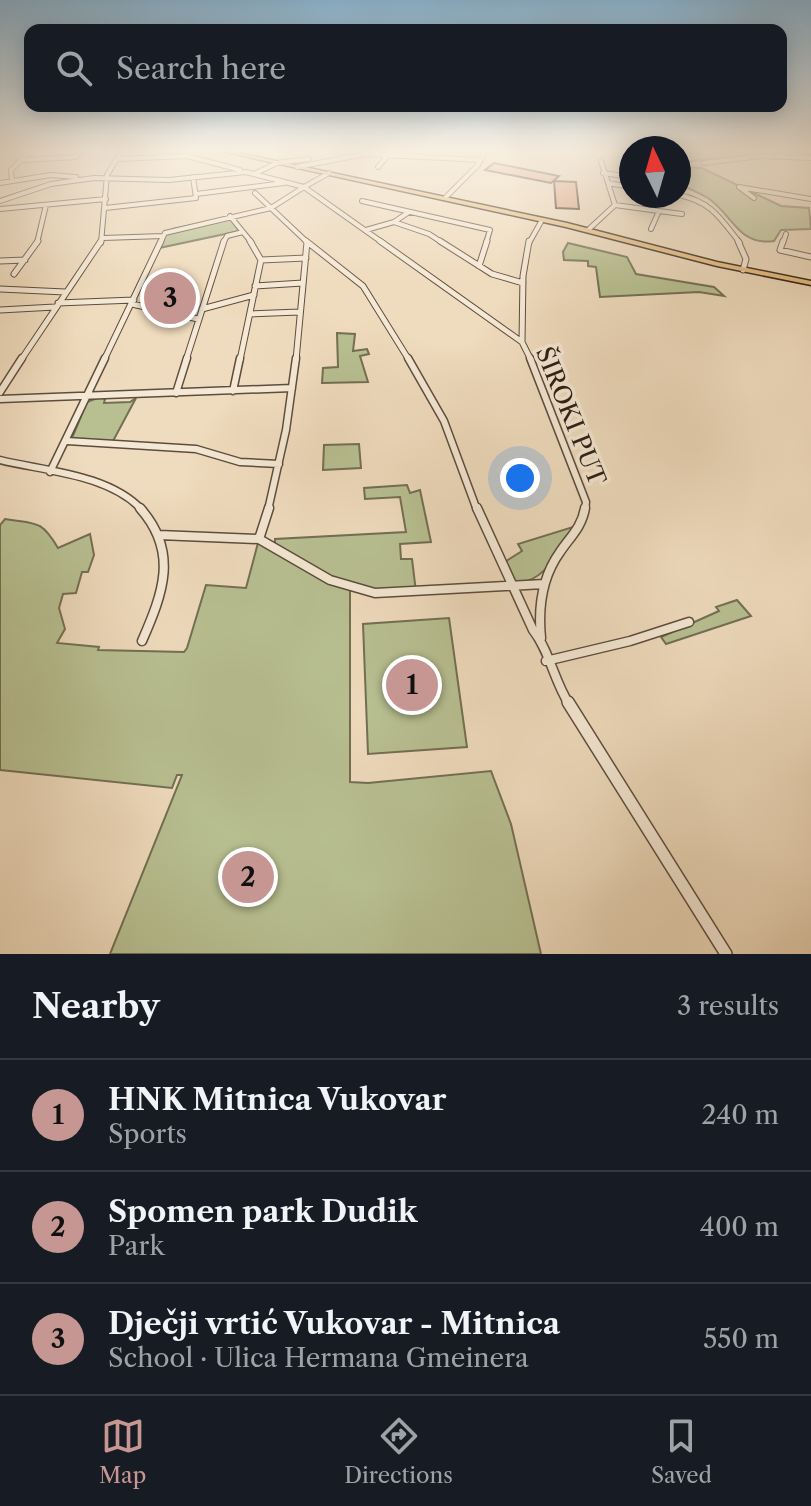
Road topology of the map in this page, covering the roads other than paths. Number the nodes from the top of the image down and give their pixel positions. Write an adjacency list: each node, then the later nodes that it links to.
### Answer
1 (196, 197): 13 (street)
2 (259, 197): 14 (street)
3 (289, 197): 14 (street)
4 (318, 197): 23 (street, ŠIROKI PUT)
5 (438, 197): 7 (main road)
6 (612, 197): 12 (street)
7 (445, 198): 20 (main road)
8 (691, 198): 38 (street)
9 (106, 199): 11 (street); 13 (street)
10 (362, 201): 17 (street)
11 (46, 205): 15 (street); 34 (street)
12 (615, 205): 16 (street); 24 (street)
13 (105, 208): 28 (street)
14 (271, 208): 19 (street); 29 (street)
15 (0, 209)
16 (659, 211): 18 (street); 22 (street)
17 (409, 212): 21 (street); 30 (street)
18 (682, 214)
19 (230, 216): 25 (street); 27 (street)
20 (542, 220): 24 (main road); 41 (street)
21 (394, 222): 23 (street); 33 (street)
22 (651, 229)
23 (366, 230): 54 (street, ŠIROKI PUT)
24 (588, 230): 38 (main road)
25 (243, 232): 35 (street); 49 (street)
26 (786, 234): 31 (street)
27 (163, 236): 28 (street); 47 (street)
28 (103, 238): 45 (street)
29 (307, 242): 32 (street); 68 (street)
30 (482, 255): 33 (street); 37 (street)
31 (811, 257)
32 (306, 258): 35 (street); 40 (street)
33 (467, 258): 37 (street)
34 (25, 260): 36 (street); 39 (street)
35 (261, 260): 43 (street)
36 (0, 261)
37 (479, 266): 41 (street)
38 (743, 270): 42 (main road)
39 (14, 274)
40 (303, 283): 43 (street); 51 (street)
41 (523, 283): 54 (street)
42 (811, 283)
43 (255, 286): 46 (street)
44 (0, 289): 45 (street)
45 (65, 292): 48 (street)
46 (254, 295): 49 (street); 52 (street)
47 (133, 302): 48 (street); 53 (street); 59 (street)
48 (56, 305): 50 (street); 57 (street)
49 (202, 309): 53 (street)
50 (0, 310)
51 (299, 312): 52 (street); 55 (street)
52 (250, 314): 56 (street)
53 (198, 319): 58 (street)
54 (522, 342): 67 (street, ŠIROKI PUT)
55 (292, 388): 56 (street); 63 (street)
56 (233, 391): 58 (street)
57 (0, 392)
58 (176, 393): 59 (street)
59 (86, 396): 60 (street); 61 (street)
60 (0, 399)
61 (67, 441): 63 (street); 64 (street)
62 (0, 460): 64 (street)
63 (279, 464): 66 (street)
64 (50, 472): 65 (street)
65 (159, 535): 66 (street); 70 (street)
66 (259, 539): 68 (street)
67 (544, 584): 68 (street); 71 (street, ŠIROKI PUT)
68 (511, 586): 71 (street)
69 (689, 622): 72 (street)
70 (142, 641)
71 (542, 642): 72 (street)
72 (546, 661): 73 (street)
73 (726, 954)

